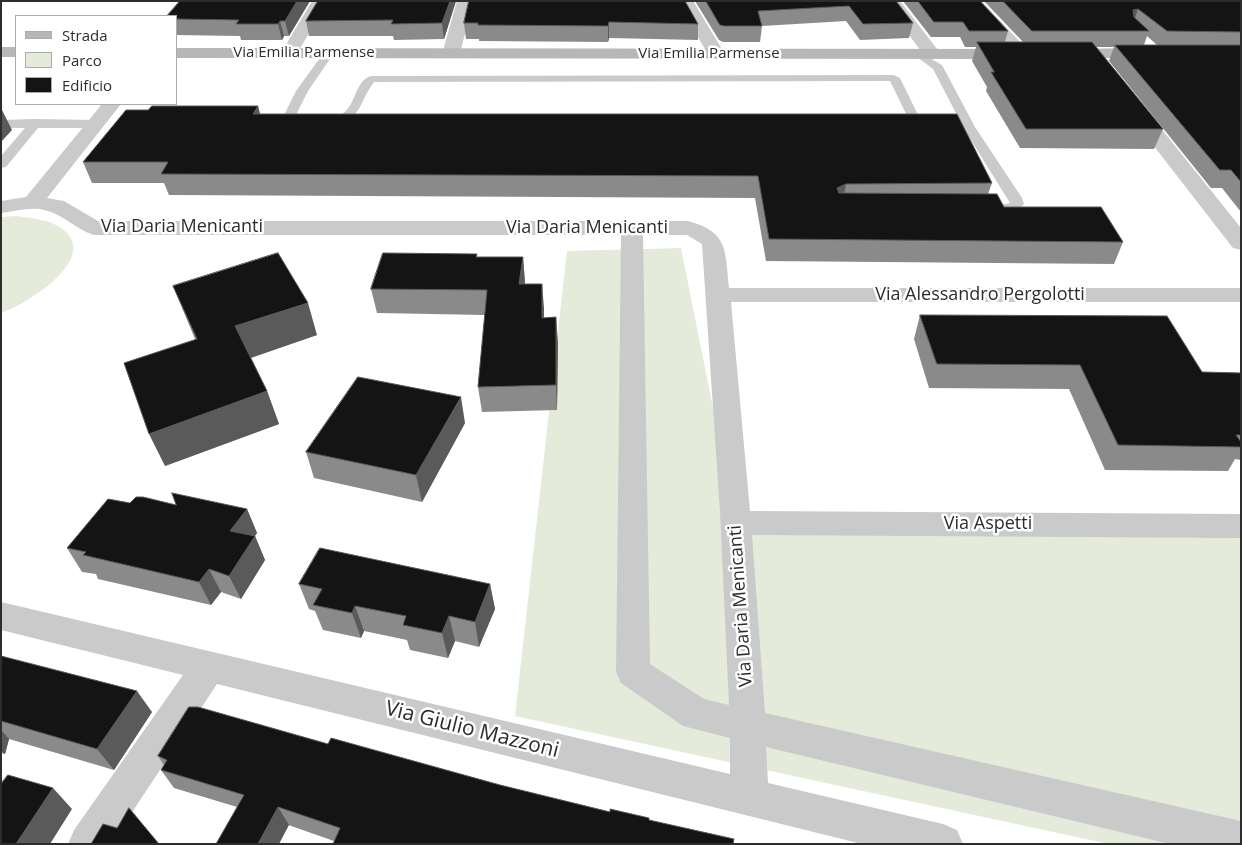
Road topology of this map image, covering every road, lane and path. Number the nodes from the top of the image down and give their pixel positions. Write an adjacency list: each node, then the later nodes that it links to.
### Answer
1 (320, 1): 10 (street)
2 (465, 1): 13 (street)
3 (685, 1): 14 (street)
4 (892, 1): 15 (street)
5 (972, 1): 16 (street)
6 (1146, 41): 12 (lane)
7 (1, 52): 8 (main road)
8 (15, 52)
9 (178, 53): 10 (main road, Via Emilia Parmense)
10 (289, 53): 11 (main road, Via Emilia Parmense)
11 (329, 53): 13 (main road, Via Emilia Parmense); 20 (lane)
12 (1163, 53): 16 (main road, Via Emilia Parmense)
13 (452, 54): 14 (main road, Via Emilia Parmense)
14 (716, 54): 15 (main road, Via Emilia Parmense)
15 (925, 54): 16 (main road, Via Emilia Parmense); 19 (lane)
16 (1022, 54)
17 (1122, 92): 32 (street)
18 (111, 105): 26 (street)
19 (966, 120): 23 (lane); 30 (lane)
20 (341, 121): 21 (lane); 23 (lane)
21 (361, 121)
22 (897, 121): 23 (lane)
23 (915, 121)
24 (35, 123): 25 (lane); 26 (lane); 27 (lane)
25 (1, 124)
26 (96, 124): 28 (street)
27 (1, 164)
28 (33, 202): 29 (street); 31 (street, Via Daria Menicanti)
29 (1, 207)
30 (977, 210)
31 (632, 229): 33 (street, Via Daria Menicanti); 39 (street)
32 (1241, 243)
33 (718, 294): 34 (street, Via Alessandro Pergolotti); 35 (street, Via Daria Menicanti)
34 (1241, 295)
35 (736, 523): 36 (street, Via Aspetti); 39 (street, Via Daria Menicanti)
36 (1241, 526)
37 (1, 616): 38 (street, Via Giulio Mazzoni)
38 (209, 667): 40 (street, Via Giulio Mazzoni); 42 (street)
39 (748, 725): 40 (street, Via Daria Menicanti); 41 (street)
40 (749, 797): 43 (street, Via Giulio Mazzoni)
41 (1241, 841)
42 (88, 844)
43 (943, 844)

